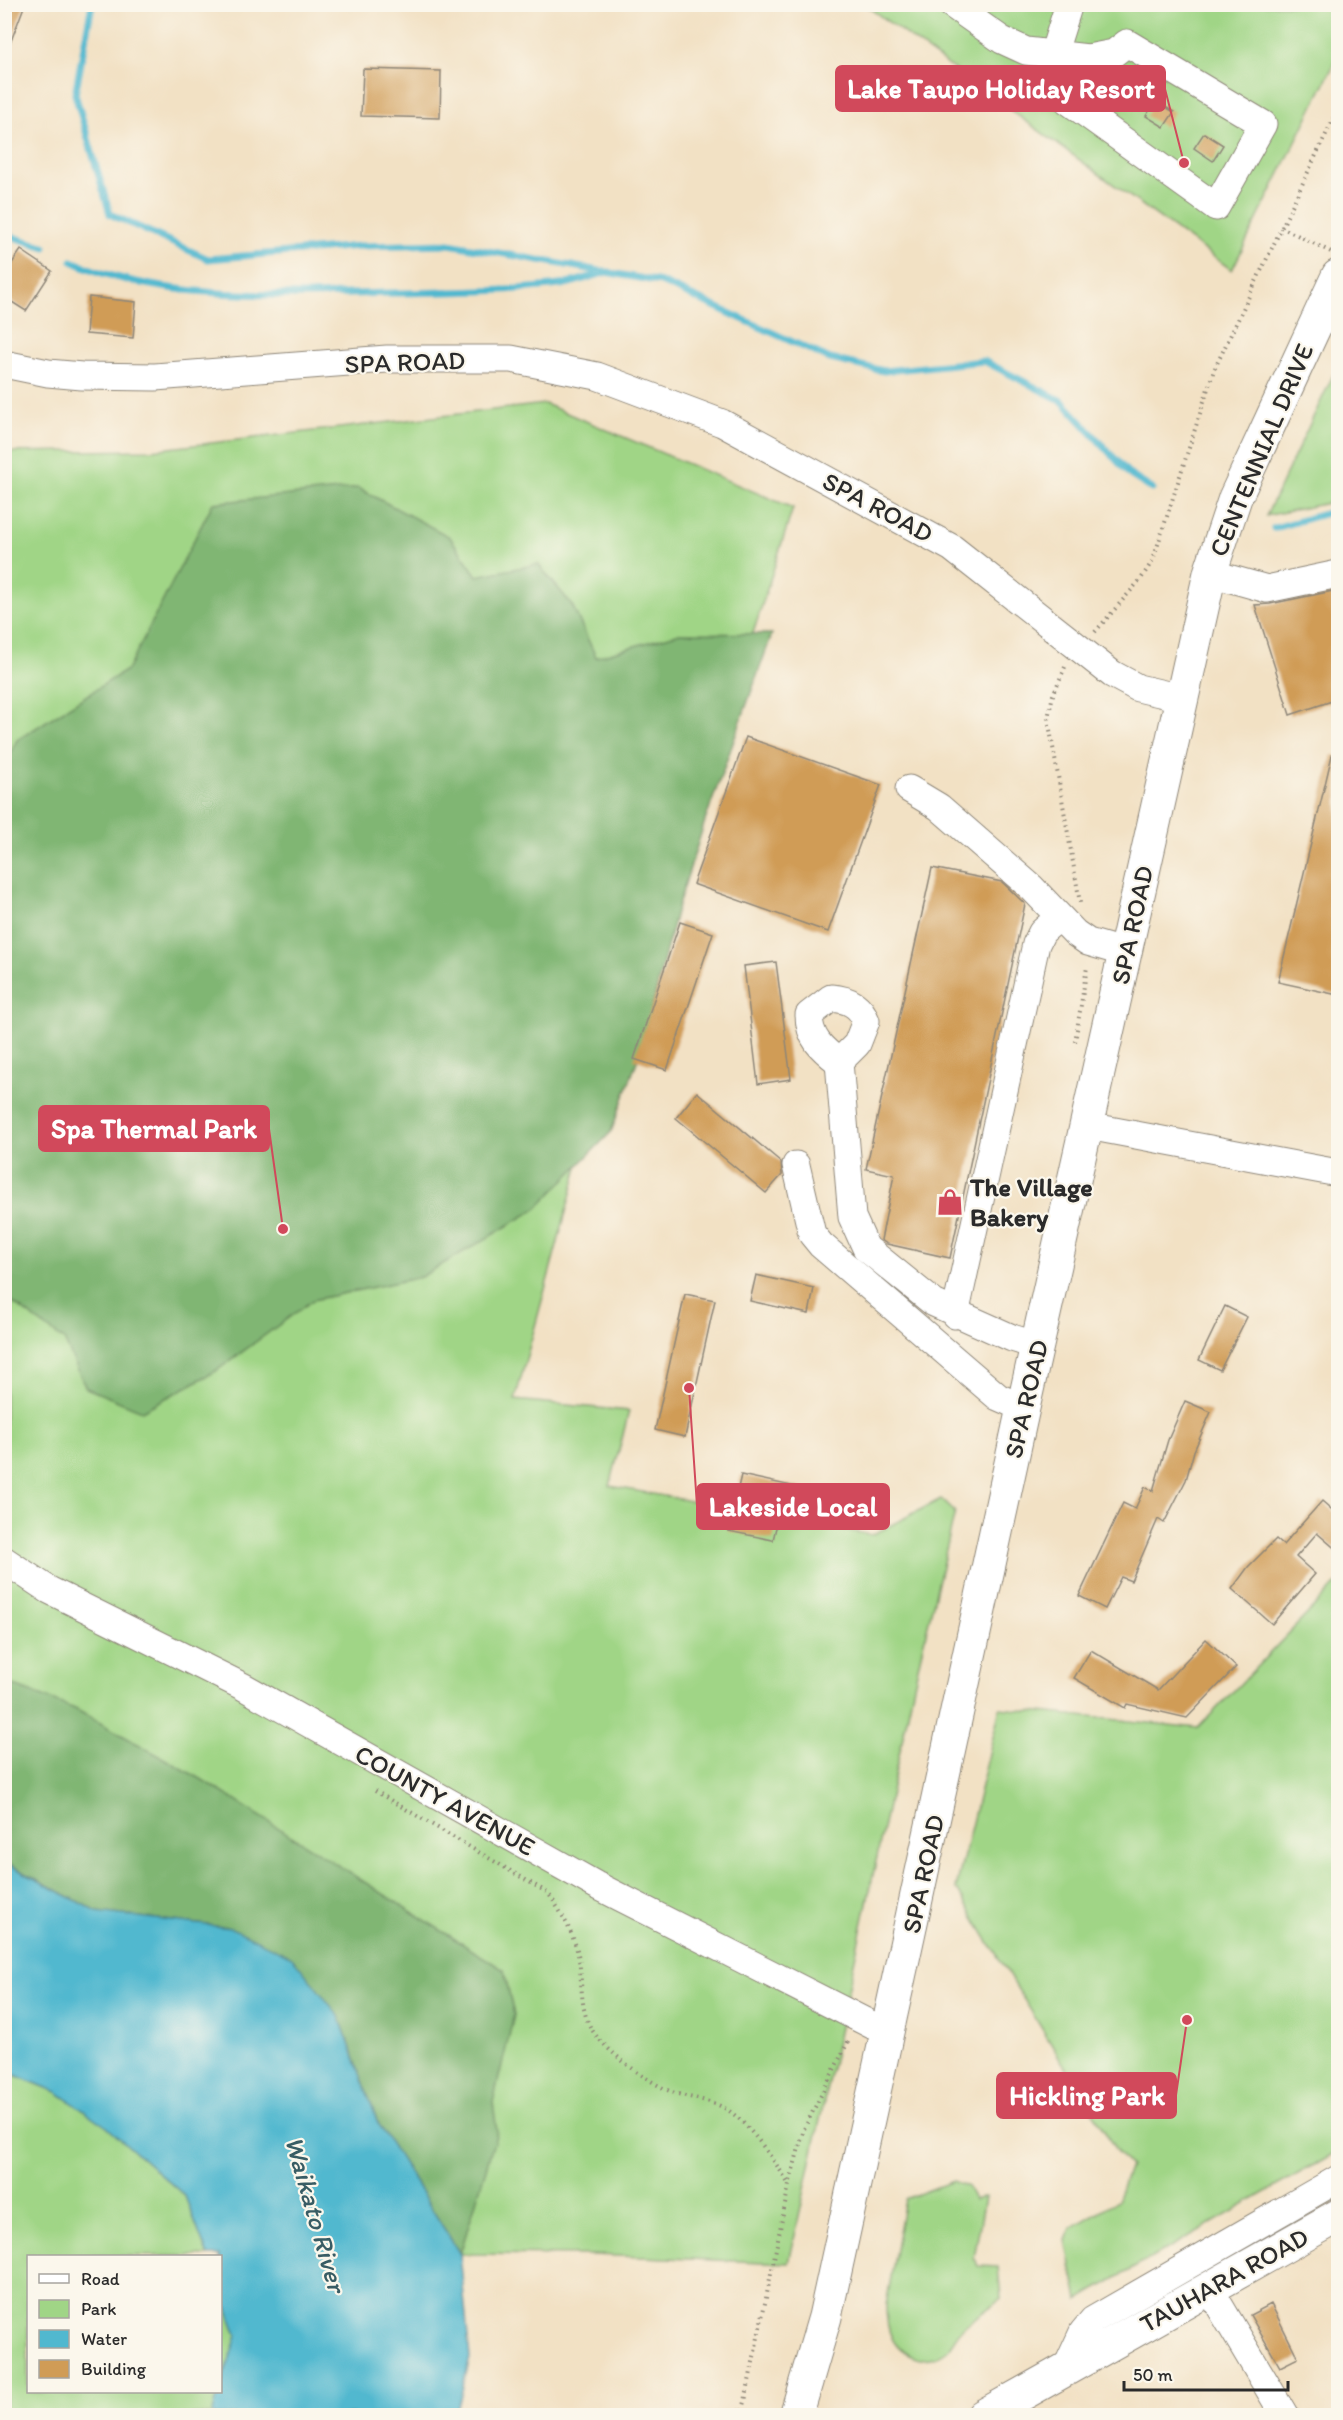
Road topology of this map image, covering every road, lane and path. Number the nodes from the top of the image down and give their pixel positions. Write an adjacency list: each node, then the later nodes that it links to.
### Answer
1 (951, 4): 3 (street)
2 (1069, 4): 3 (street)
3 (1064, 56): 3 (street)
4 (1338, 109): 5 (path)
5 (1281, 226): 6 (path); 10 (path)
6 (1335, 264): 8 (main road, CENTENNIAL DRIVE)
7 (4, 364): 11 (street, SPA ROAD)
8 (1210, 573): 9 (street); 11 (main road, CENTENNIAL DRIVE)
9 (1338, 574)
10 (1088, 639)
11 (1181, 698): 14 (main road, SPA ROAD)
12 (909, 789): 13 (street)
13 (1059, 917): 14 (street); 19 (street)
14 (1126, 953): 16 (main road, SPA ROAD)
15 (839, 1062): 19 (street)
16 (1088, 1126): 18 (street); 20 (main road, SPA ROAD)
17 (796, 1166): 21 (street)
18 (1338, 1173)
19 (955, 1314): 20 (street)
20 (1038, 1346): 21 (main road, SPA ROAD)
21 (1023, 1408): 24 (main road, SPA ROAD)
22 (4, 1560): 24 (street, COUNTY AVENUE)
23 (374, 1790): 27 (path)
24 (889, 2028): 32 (main road, SPA ROAD)
25 (854, 2030): 27 (path)
26 (1338, 2179): 30 (street)
27 (789, 2185): 31 (path)
28 (1338, 2216): 29 (main road, TAUHARA ROAD)
29 (1209, 2288): 30 (main road, TAUHARA ROAD); 36 (street)
30 (1066, 2369): 35 (main road, TAUHARA ROAD)
31 (743, 2405): 33 (path); 34 (path)
32 (803, 2407)
33 (736, 2415)
34 (742, 2415)
35 (983, 2415)
36 (1285, 2415)

